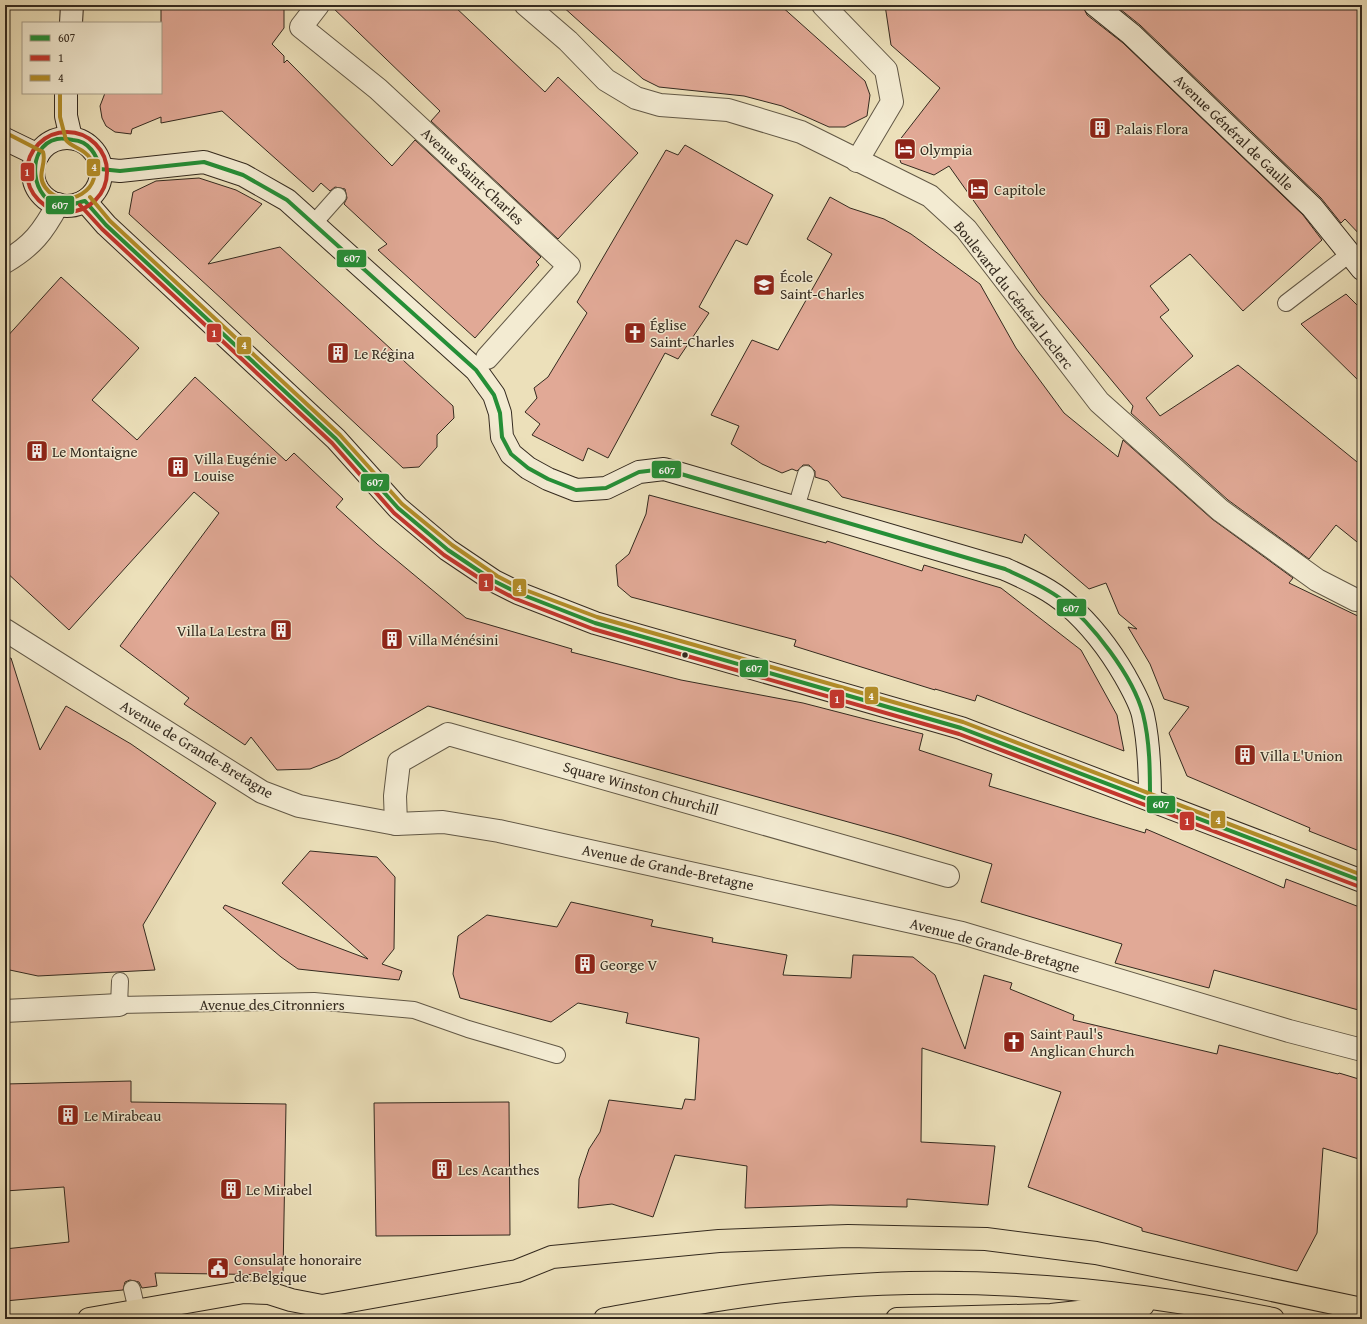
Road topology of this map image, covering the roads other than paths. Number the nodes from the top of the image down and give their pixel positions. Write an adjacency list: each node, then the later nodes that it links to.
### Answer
1 (72, 5): 6 (street)
2 (318, 5): 20 (street, Avenue Saint-Charles)
3 (526, 5): 11 (street, Boulevard du Général Leclerc)
4 (823, 5): 11 (street)
5 (1095, 5): 17 (street, Avenue Général de Gaulle)
6 (70, 22)
7 (66, 94): 8 (street)
8 (71, 138): 10 (street); 12 (street)
9 (5, 139): 10 (street)
10 (38, 154): 15 (street)
11 (857, 161): 23 (street, Boulevard du Général Leclerc)
12 (100, 169): 14 (street); 16 (street)
13 (338, 196): 16 (lane)
14 (85, 201): 15 (street); 25 (street)
15 (58, 204): 18 (street)
16 (314, 223): 22 (street)
17 (1357, 261): 19 (lane)
18 (5, 262)
19 (1286, 303)
20 (486, 358)
21 (806, 474): 22 (lane)
22 (796, 508): 25 (street)
23 (1362, 601)
24 (5, 630): 26 (street, Avenue de Grande-Bretagne)
25 (1150, 799): 28 (street)
26 (396, 824): 27 (street, Square Winston Churchill); 32 (street, Avenue de Grande-Bretagne)
27 (948, 876)
28 (1362, 881)
29 (120, 981): 30 (lane)
30 (119, 1005): 31 (street, Avenue des Citronniers); 33 (lane, Avenue des Citronniers)
31 (5, 1011)
32 (1362, 1050)
33 (557, 1055)
34 (132, 1289): 37 (lane)
35 (1176, 1301): 39 (main road); 40 (main road); 41 (main road)
36 (1362, 1310): 37 (main road)
37 (138, 1315): 38 (main road)
38 (89, 1319)
39 (605, 1319)
40 (897, 1319)
41 (1273, 1319)

